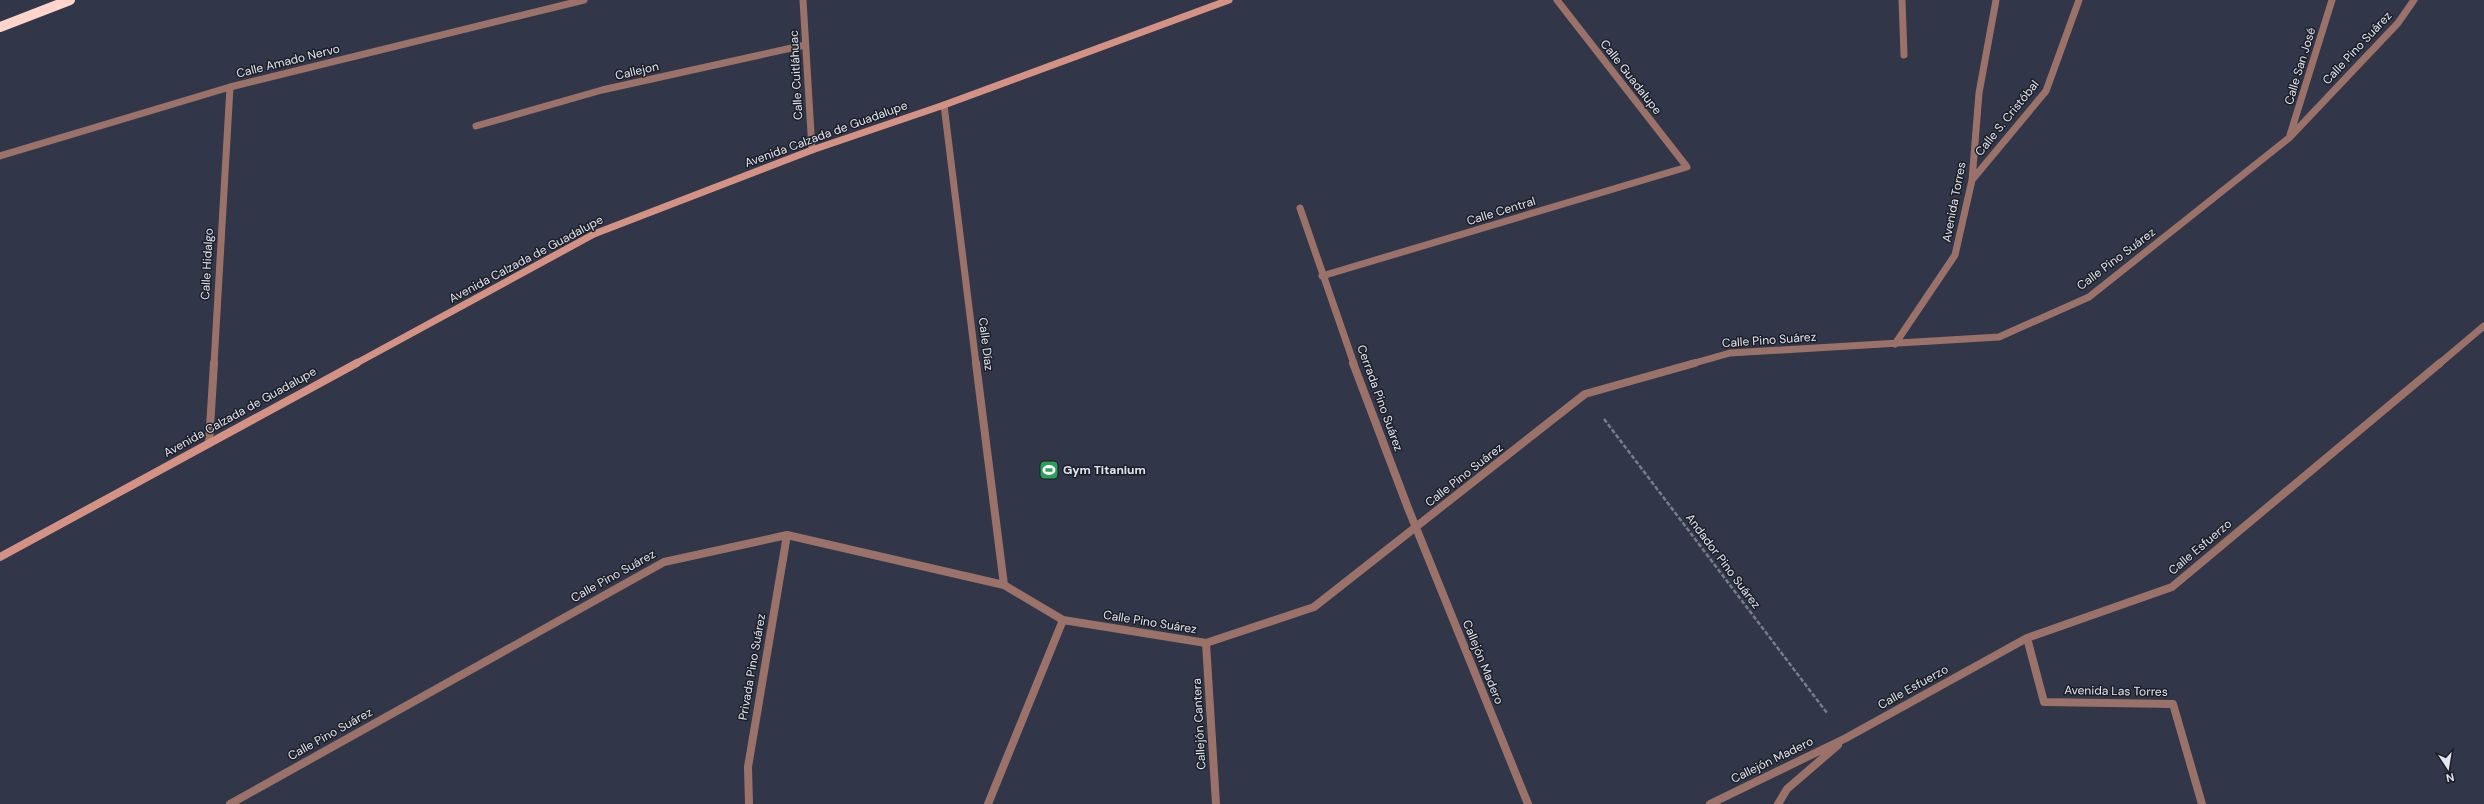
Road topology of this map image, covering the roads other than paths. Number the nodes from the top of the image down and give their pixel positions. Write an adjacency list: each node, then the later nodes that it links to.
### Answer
1 (70, 0): 11 (highway)
2 (584, 0): 14 (street, Calle Amado Nervo)
3 (803, 0): 12 (street, Calle Cuitláhuac)
4 (1229, 0): 15 (street, Avenida Calzada de Guadalupe)
5 (1557, 0): 20 (street, Calle Guadalupe)
6 (1902, 0): 13 (street)
7 (1996, 0): 21 (street, Avenida Torres)
8 (2079, 0): 21 (street, Calle S. Cristóbal)
9 (2332, 0): 17 (street, Calle San José)
10 (2414, 0): 17 (street, Calle Pino Suárez)
11 (0, 27)
12 (805, 45): 16 (street, Callejon); 18 (street, Calle Cuitláhuac)
13 (1904, 55)
14 (230, 87): 19 (street, Calle Amado Nervo); 26 (street, Calle Hidalgo)
15 (944, 105): 18 (street, Avenida Calzada de Guadalupe); 30 (street, Calle Díaz)
16 (476, 126)
17 (2289, 138): 25 (street, Calle Pino Suárez)
18 (812, 150): 26 (street, Avenida Calzada de Guadalupe)
19 (0, 156)
20 (1687, 167): 23 (street, Calle Central)
21 (1972, 180): 25 (street, Avenida Torres)
22 (1300, 208): 23 (street)
23 (1322, 276): 27 (street, Cerrada Pino Suárez)
24 (2484, 326): 32 (street, Calle Esfuerzo)
25 (1895, 344): 27 (street, Calle Pino Suárez)
26 (209, 443): 29 (street, Avenida Calzada de Guadalupe)
27 (1416, 529): 33 (street, Calle Pino Suárez); 39 (street, Callejón Madero)
28 (787, 535): 30 (street, Calle Pino Suárez); 35 (street, Calle Pino Suárez); 36 (street, Privada Pino Suárez)
29 (0, 557)
30 (1004, 585): 31 (street, Calle Pino Suárez)
31 (1063, 620): 33 (street, Calle Pino Suárez); 37 (street)
32 (2027, 638): 34 (street, Calle Esfuerzo); 42 (street, Avenida Las Torres)
33 (1206, 643): 38 (street, Callejón Cantera)
34 (1846, 738): 40 (street, Callejón Madero); 41 (street)
35 (230, 804)
36 (749, 804)
37 (988, 804)
38 (1216, 804)
39 (1528, 804)
40 (1710, 804)
41 (1778, 804)
42 (2202, 804)

